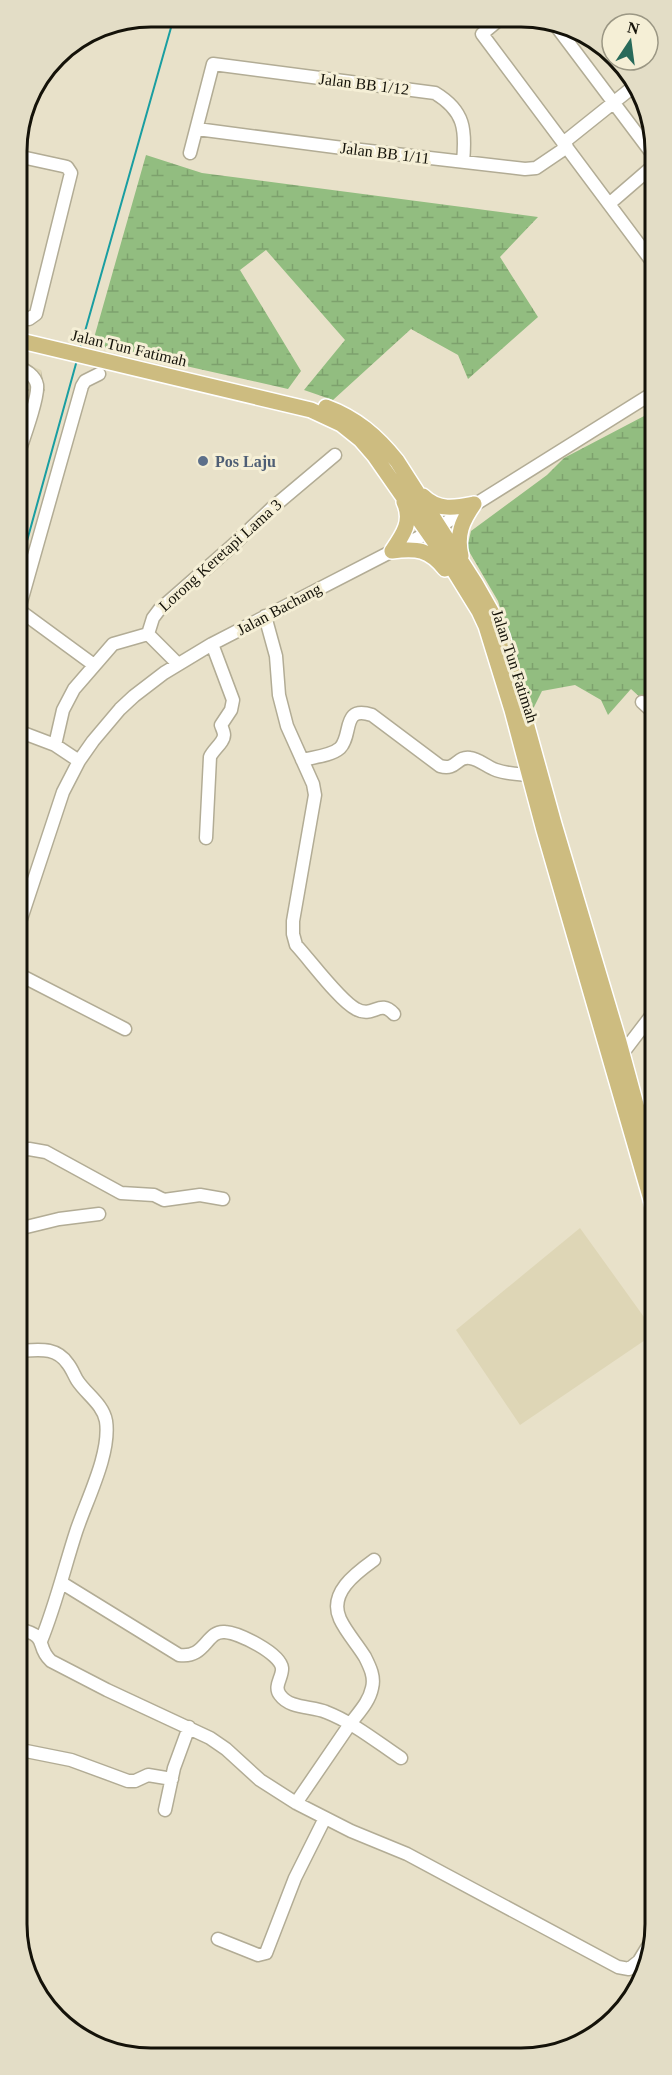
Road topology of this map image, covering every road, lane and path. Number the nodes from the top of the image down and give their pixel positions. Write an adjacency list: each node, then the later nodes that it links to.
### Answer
1 (490, 27): 7 (street)
2 (562, 35): 4 (street)
3 (629, 90): 4 (street, Jalan BB 1/11)
4 (613, 102): 6 (street); 7 (street, Jalan BB 1/11)
5 (197, 129): 8 (street); 10 (street, Jalan BB 1/11); 10 (street, Jalan BB 1/12)
6 (645, 144)
7 (565, 145): 10 (street, Jalan BB 1/11); 12 (street)
8 (190, 153)
9 (27, 158): 14 (street)
10 (463, 162)
11 (645, 173): 12 (street)
12 (609, 204): 13 (street)
13 (645, 252)
14 (27, 319)
15 (27, 335): 17 (main road, Jalan Tun Fatimah)
16 (27, 342): 17 (main road, Jalan Tun Fatimah)
17 (61, 347): 18 (main road, Jalan Tun Fatimah)
18 (90, 355): 24 (main road, Jalan Tun Fatimah); 25 (main road, Jalan Tun Fatimah)
19 (27, 372): 22 (street)
20 (99, 374): 30 (street)
21 (645, 398): 26 (street, Jalan Bachang)
22 (27, 425)
23 (335, 455): 34 (street, Lorong Keretapi Lama 3)
24 (410, 479): 26 (main road); 27 (main road, Jalan Tun Fatimah)
25 (400, 492): 27 (main road, Jalan Tun Fatimah); 28 (main road)
26 (474, 504): 27 (street, Jalan Bachang); 29 (main road)
27 (434, 530): 28 (street, Jalan Bachang); 29 (main road, Jalan Tun Fatimah); 31 (main road, Jalan Tun Fatimah)
28 (392, 551): 31 (main road); 32 (street, Jalan Bachang)
29 (466, 568): 51 (main road, Jalan Tun Fatimah)
30 (27, 581)
31 (471, 596): 44 (main road, Jalan Tun Fatimah)
32 (265, 616): 35 (street, Jalan Bachang); 43 (street)
33 (27, 619): 37 (street)
34 (148, 634): 36 (street); 37 (street)
35 (212, 644): 36 (street, Jalan Bachang); 45 (street)
36 (178, 664): 42 (street, Jalan Bachang)
37 (94, 665): 41 (street)
38 (642, 702): 39 (street)
39 (645, 705)
40 (27, 734): 41 (street)
41 (55, 745): 42 (street)
42 (79, 760): 46 (street, Jalan Bachang)
43 (302, 760): 44 (street); 48 (street)
44 (529, 775): 54 (main road, Jalan Tun Fatimah)
45 (206, 838)
46 (27, 901)
47 (27, 979): 50 (street)
48 (393, 1014)
49 (645, 1024): 51 (street)
50 (125, 1029)
51 (622, 1054): 52 (main road, Jalan Tun Fatimah)
52 (645, 1138)
53 (27, 1149): 55 (street)
54 (645, 1170)
55 (223, 1199)
56 (99, 1214): 57 (street)
57 (27, 1227)
58 (27, 1351): 60 (street)
59 (374, 1560): 63 (street)
60 (62, 1583): 62 (street); 63 (street)
61 (27, 1632): 62 (street)
62 (41, 1641): 64 (street)
63 (350, 1724): 66 (street); 68 (street)
64 (189, 1727): 67 (street); 68 (street)
65 (27, 1752): 67 (street)
66 (401, 1758)
67 (172, 1779): 69 (street)
68 (296, 1803): 70 (street)
69 (165, 1810)
70 (325, 1818): 71 (street); 72 (street)
71 (218, 1939)
72 (640, 1958)

